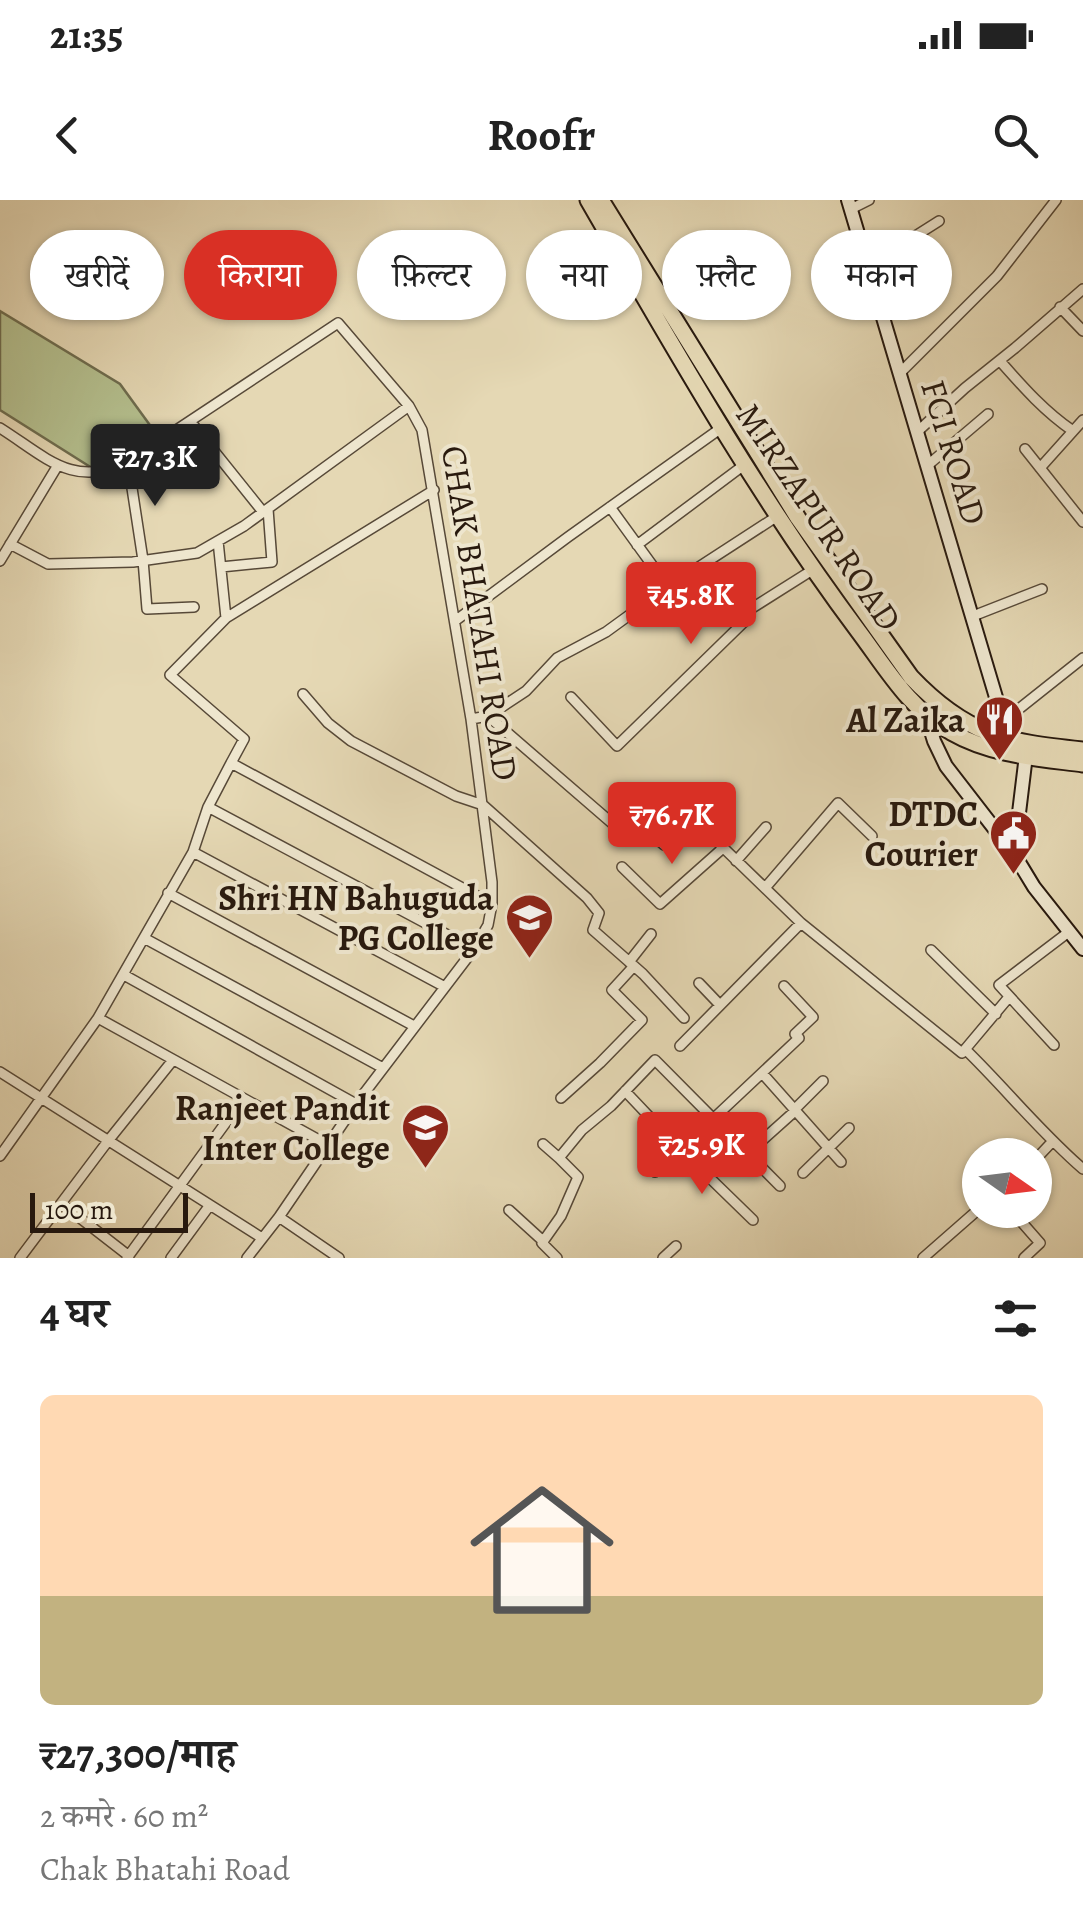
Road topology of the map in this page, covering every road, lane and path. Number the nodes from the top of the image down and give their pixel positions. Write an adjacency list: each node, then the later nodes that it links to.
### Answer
1 (588, 200): 21 (highway, MIRZAPUR ROAD)
2 (602, 200): 17 (highway, MIRZAPUR ROAD)
3 (869, 200): 5 (street)
4 (1056, 200): 14 (street)
5 (850, 204): 7 (main road, FCI ROAD)
6 (939, 222): 8 (street)
7 (858, 230)
8 (926, 230)
9 (1083, 289): 10 (street)
10 (1060, 307): 12 (street); 13 (street)
11 (884, 320): 14 (main road, FCI ROAD)
12 (1083, 331)
13 (1000, 360): 22 (street); 23 (street)
14 (899, 374): 22 (main road, FCI ROAD)
15 (409, 406): 18 (street, CHAK BHATAHI ROAD); 30 (street, CHAK BHATAHI ROAD); 32 (street)
16 (988, 414): 26 (street)
17 (736, 419): 21 (street); 55 (highway, MIRZAPUR ROAD)
18 (190, 420): 25 (street, CHAK BHATAHI ROAD); 32 (street)
19 (1083, 420): 23 (street)
20 (0, 428): 27 (street, CHAK BHATAHI ROAD)
21 (721, 428): 28 (highway, MIRZAPUR ROAD); 31 (street)
22 (917, 432): 26 (main road, FCI ROAD)
23 (1073, 432): 29 (street)
24 (1025, 449): 29 (street)
25 (128, 462): 27 (street, CHAK BHATAHI ROAD); 38 (street)
26 (928, 464): 45 (main road, FCI ROAD)
27 (58, 465): 36 (street)
28 (744, 466): 33 (highway, MIRZAPUR ROAD); 37 (street)
29 (1040, 468): 34 (street)
30 (434, 490): 46 (street); 47 (street, CHAK BHATAHI ROAD)
31 (610, 506): 37 (street); 47 (street)
32 (265, 510): 35 (street); 40 (street)
33 (779, 515): 41 (highway, MIRZAPUR ROAD); 42 (street)
34 (1083, 522)
35 (218, 541): 38 (street); 40 (street)
36 (10, 544): 38 (street); 39 (street)
37 (637, 545): 42 (street)
38 (143, 560): 44 (street)
39 (0, 561)
40 (221, 567): 46 (street)
41 (814, 570): 50 (street); 51 (highway, MIRZAPUR ROAD)
42 (668, 587): 52 (street)
43 (1042, 589): 45 (street)
44 (194, 607)
45 (972, 616): 54 (main road, FCI ROAD)
46 (226, 618): 58 (street)
47 (455, 620): 53 (street, CHAK BHATAHI ROAD)
48 (1083, 658): 54 (street)
49 (303, 694): 60 (street)
50 (571, 697)
51 (926, 715): 56 (highway, MIRZAPUR ROAD); 66 (main road)
52 (488, 716): 53 (street); 64 (street)
53 (471, 719): 60 (street, CHAK BHATAHI ROAD)
54 (1004, 720): 55 (main road, FCI ROAD)
55 (1009, 741): 56 (highway, MIRZAPUR ROAD)
56 (1026, 750): 57 (highway, MIRZAPUR ROAD); 59 (highway, MIRZAPUR ROAD); 66 (main road)
57 (1083, 750)
58 (232, 763): 61 (street); 71 (street)
59 (1083, 764)
60 (483, 804): 71 (street, CHAK BHATAHI ROAD); 79 (street)
61 (208, 807): 65 (street); 77 (street)
62 (766, 827): 67 (street)
63 (872, 836): 69 (street)
64 (723, 848): 67 (street); 68 (street)
65 (193, 852): 70 (street); 83 (street)
66 (1014, 854): 73 (main road)
67 (736, 861): 69 (street)
68 (622, 867)
69 (765, 888): 72 (street)
70 (168, 893): 75 (street); 89 (street)
71 (492, 904): 77 (street, CHAK BHATAHI ROAD)
72 (801, 922): 85 (street); 92 (street)
73 (1070, 932): 76 (main road); 84 (street)
74 (651, 934): 79 (street)
75 (144, 938): 80 (street); 94 (street)
76 (1083, 948)
77 (474, 950): 83 (street, CHAK BHATAHI ROAD)
78 (931, 950): 86 (street)
79 (631, 964): 88 (street); 99 (street)
80 (124, 975): 87 (street); 102 (street)
81 (698, 983): 85 (street)
82 (784, 986): 96 (street)
83 (445, 987): 89 (street, CHAK BHATAHI ROAD)
84 (1010, 997): 86 (street); 90 (street)
85 (720, 1005): 91 (street)
86 (996, 1014): 92 (street)
87 (98, 1018): 93 (street); 100 (street)
88 (684, 1018)
89 (414, 1026): 94 (street, CHAK BHATAHI ROAD)
90 (1054, 1044)
91 (680, 1046)
92 (966, 1050): 106 (street)
93 (173, 1060): 101 (street); 107 (street)
94 (383, 1068): 102 (street, CHAK BHATAHI ROAD)
95 (0, 1072): 100 (street)
96 (762, 1073): 103 (street); 104 (street)
97 (823, 1081): 103 (street)
98 (625, 1091): 104 (street); 111 (street); 115 (street)
99 (561, 1098)
100 (41, 1099): 107 (street); 114 (street)
101 (244, 1099): 110 (street); 120 (street)
102 (356, 1104): 110 (street, CHAK BHATAHI ROAD)
103 (795, 1110): 112 (street); 113 (street)
104 (713, 1119): 113 (street)
105 (849, 1128): 112 (street)
106 (1048, 1138)
107 (108, 1141): 120 (street); 122 (street)
108 (1052, 1142): 117 (street)
109 (543, 1144): 115 (street)
110 (328, 1145): 125 (street, CHAK BHATAHI ROAD)
111 (678, 1147): 118 (street); 126 (street)
112 (828, 1148): 116 (street); 119 (street)
113 (748, 1154): 121 (street)
114 (0, 1156)
115 (559, 1158): 130 (street)
116 (841, 1162)
117 (1083, 1168)
118 (655, 1172)
119 (803, 1173)
120 (181, 1186): 123 (street); 132 (street)
121 (780, 1186)
122 (62, 1204): 132 (street); 133 (street)
123 (210, 1205): 129 (street); 134 (street)
124 (509, 1210): 130 (street)
125 (279, 1217): 129 (street, CHAK BHATAHI ROAD); 136 (street)
126 (752, 1220)
127 (962, 1224): 139 (street)
128 (1027, 1228): 140 (street)
129 (262, 1238): 135 (street, CHAK BHATAHI ROAD)
130 (544, 1241): 137 (street)
131 (676, 1246): 138 (street)
132 (128, 1257)
133 (20, 1258)
134 (171, 1258)
135 (247, 1258)
136 (340, 1258)
137 (557, 1258)
138 (662, 1258)
139 (923, 1258)
140 (1024, 1258)

